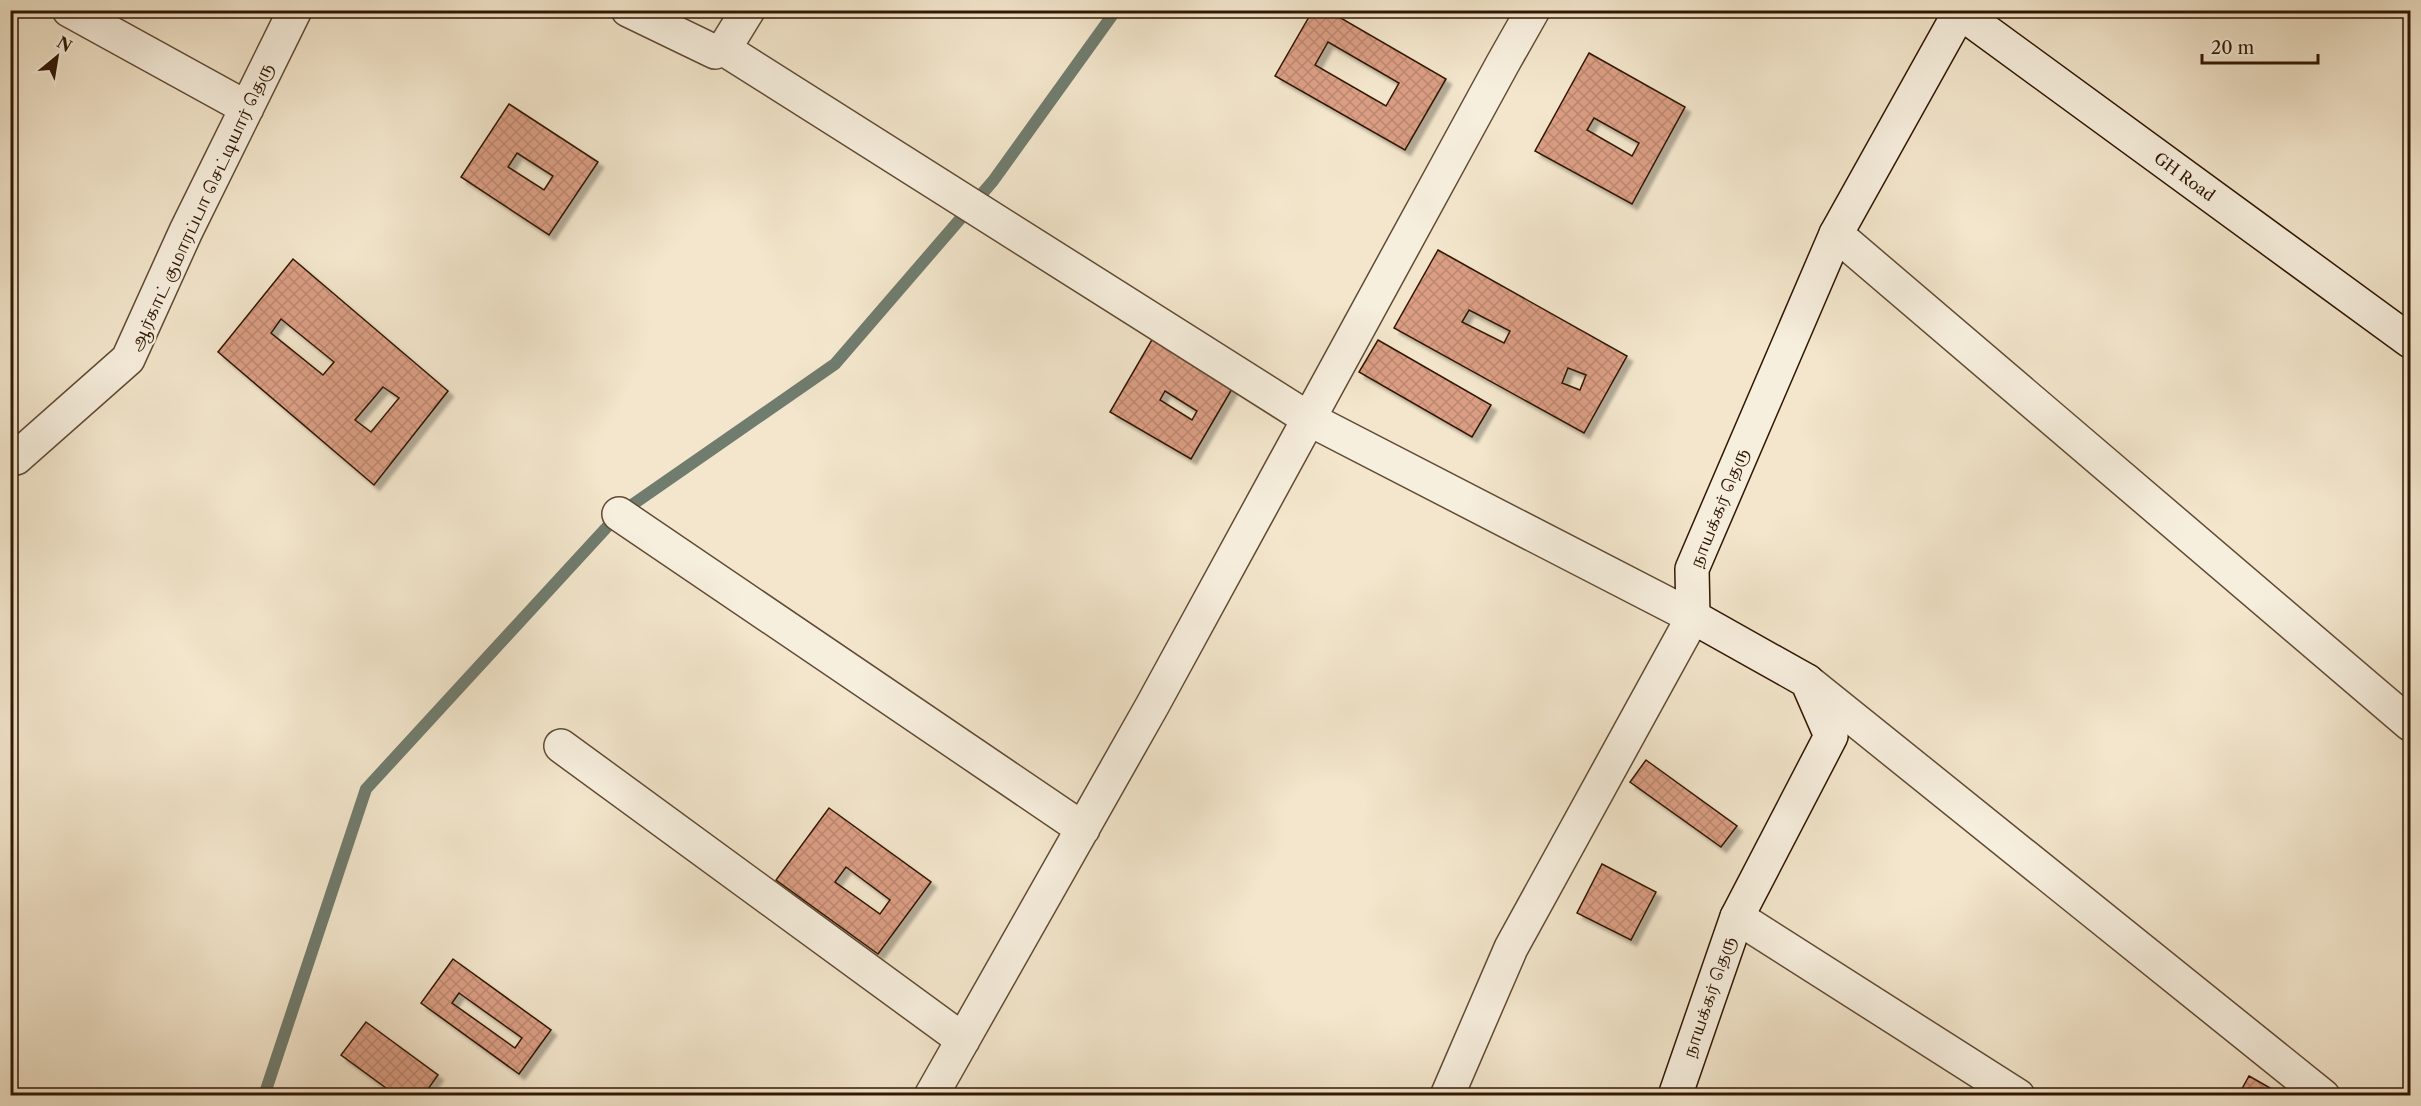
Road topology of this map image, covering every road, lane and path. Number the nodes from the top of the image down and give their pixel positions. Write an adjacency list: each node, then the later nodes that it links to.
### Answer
1 (69, 10): 8 (street)
2 (295, 10): 8 (street, ஆர்காட் குமாரப்பா செட்டியார் தெரு)
3 (628, 10): 7 (street)
4 (748, 10): 7 (street)
5 (1533, 10): 11 (street)
6 (1959, 11): 9 (street, நாயக்கர் தெரு); 10 (street, GH Road)
7 (724, 50): 11 (street)
8 (247, 108): 12 (street, ஆர்காட் குமாரப்பா செட்டியார் தெரு)
9 (1836, 234): 14 (street, நாயக்கர் தெரு); 16 (street)
10 (2410, 341)
11 (1309, 419): 14 (street); 18 (street)
12 (12, 459)
13 (619, 514): 18 (street)
14 (1693, 617): 15 (street); 22 (street)
15 (1807, 681): 19 (street, நாயக்கர் தெரு); 25 (street)
16 (2410, 724)
17 (561, 746): 20 (street)
18 (1083, 829): 20 (street)
19 (1737, 917): 23 (street, நாயக்கர் தெரு); 24 (street)
20 (963, 1040): 21 (street)
21 (931, 1095)
22 (1447, 1095)
23 (1675, 1095)
24 (2018, 1095)
25 (2323, 1095)

